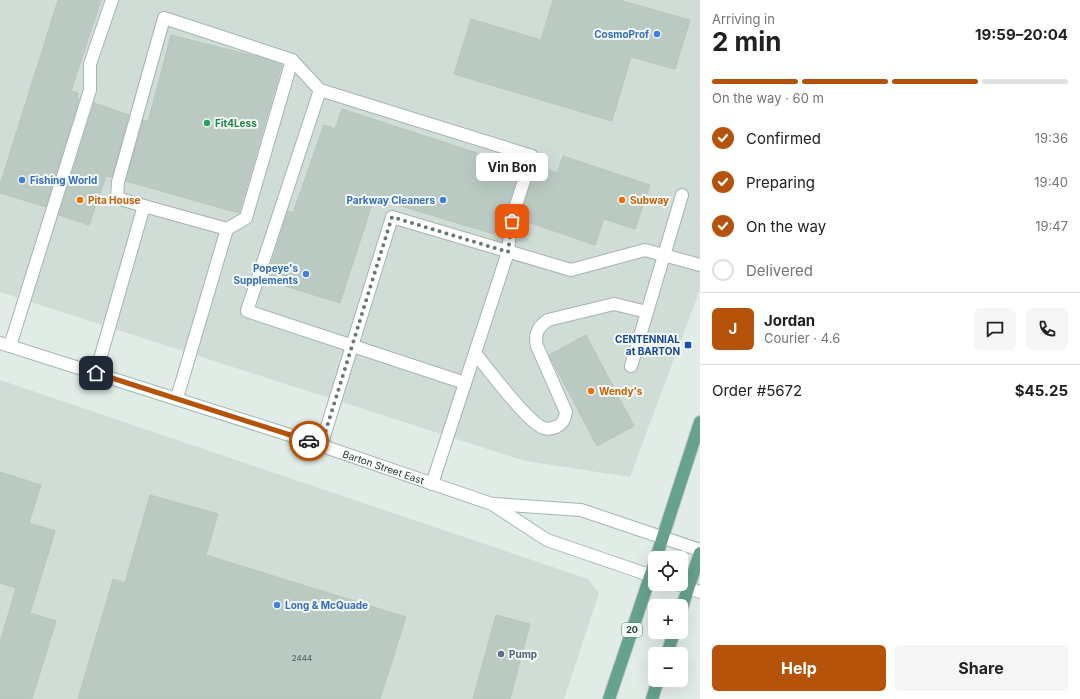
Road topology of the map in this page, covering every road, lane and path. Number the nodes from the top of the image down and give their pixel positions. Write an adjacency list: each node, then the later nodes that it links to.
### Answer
1 (112, 0): 11 (main road)
2 (292, 60): 3 (main road); 5 (main road); 6 (main road)
3 (320, 90): 7 (main road); 12 (main road)
4 (682, 195): 8 (main road)
5 (144, 206): 6 (main road); 15 (main road)
6 (227, 230): 17 (main road)
7 (508, 252): 8 (main road); 12 (main road); 13 (main road)
8 (664, 255): 9 (main road); 10 (main road)
9 (700, 265)
10 (647, 312): 13 (main road); 14 (main road)
11 (5, 345): 15 (main road, Barton Street East)
12 (352, 346): 16 (main road); 19 (main road)
13 (475, 353): 16 (main road)
14 (631, 366)
15 (96, 373): 17 (main road, Barton Street East)
16 (465, 383): 20 (main road)
17 (177, 398): 19 (main road, Barton Street East)
18 (700, 422): 22 (main road)
19 (321, 446): 20 (main road, Barton Street East)
20 (432, 484): 21 (main road, Barton Street East)
21 (492, 504): 22 (main road, Barton Street East); 25 (main road, Barton Street East)
22 (663, 537): 23 (main road); 24 (main road, Barton Street East)
23 (658, 551)
24 (700, 551): 27 (main road)
25 (648, 574)
26 (648, 590): 30 (main road, 20)
27 (694, 590): 28 (main road)
28 (688, 599)
29 (656, 687): 31 (main road)
30 (609, 699)
31 (652, 699)

